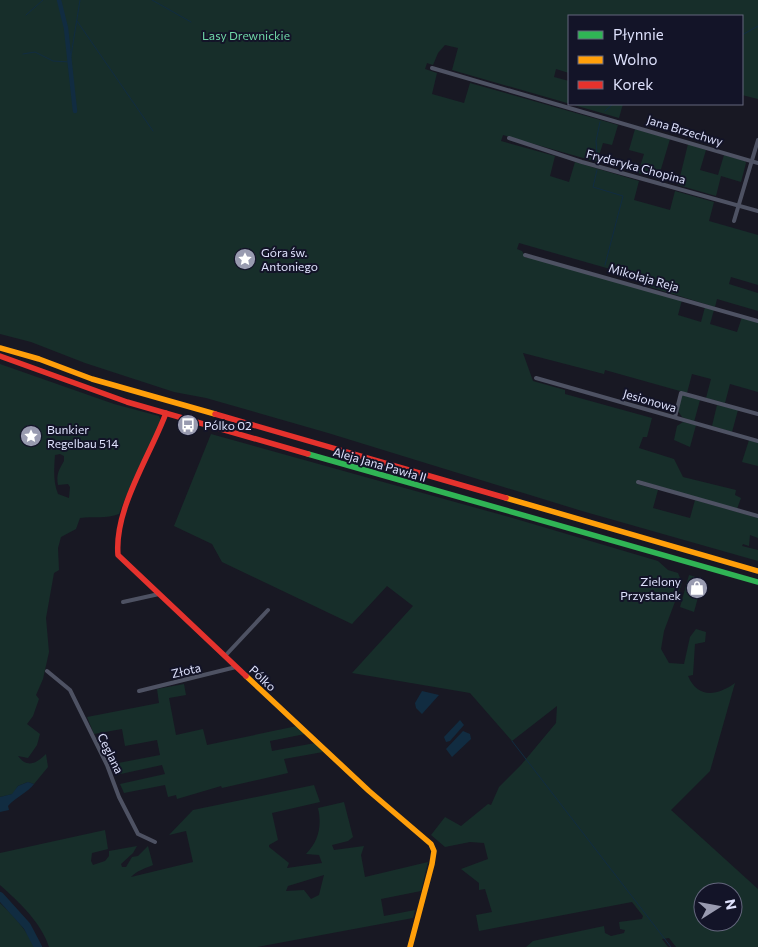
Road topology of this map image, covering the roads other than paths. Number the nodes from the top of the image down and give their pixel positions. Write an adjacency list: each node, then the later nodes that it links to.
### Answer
1 (432, 68): 4 (street, Jana Brzechwy)
2 (509, 138): 6 (street, Fryderyka Chopina)
3 (758, 140): 4 (street)
4 (752, 161): 5 (street, Jana Brzechwy); 6 (street)
5 (758, 163)
6 (739, 206): 7 (street, Fryderyka Chopina); 8 (street)
7 (758, 211)
8 (734, 221)
9 (524, 255): 10 (street, Mikołaja Reja)
10 (758, 321)
11 (0, 348): 20 (main road, Aleja Jana Pawła II)
12 (0, 356): 14 (main road, Aleja Jana Pawła II)
13 (536, 378): 16 (street, Jesionowa)
14 (166, 413): 21 (main road, Aleja Jana Pawła II); 22 (main road, Pólko)
15 (758, 414): 16 (street)
16 (675, 417): 17 (street, Jesionowa)
17 (758, 441)
18 (638, 482): 19 (street)
19 (758, 516)
20 (758, 571)
21 (758, 582)
22 (159, 594): 23 (street); 25 (main road, Pólko)
23 (123, 602)
24 (268, 610): 25 (street)
25 (225, 656): 26 (main road, Pólko)
26 (236, 667): 28 (street, Złota); 30 (main road, Pólko)
27 (47, 672): 29 (street, Ceglana)
28 (139, 691)
29 (155, 842)
30 (410, 947)

